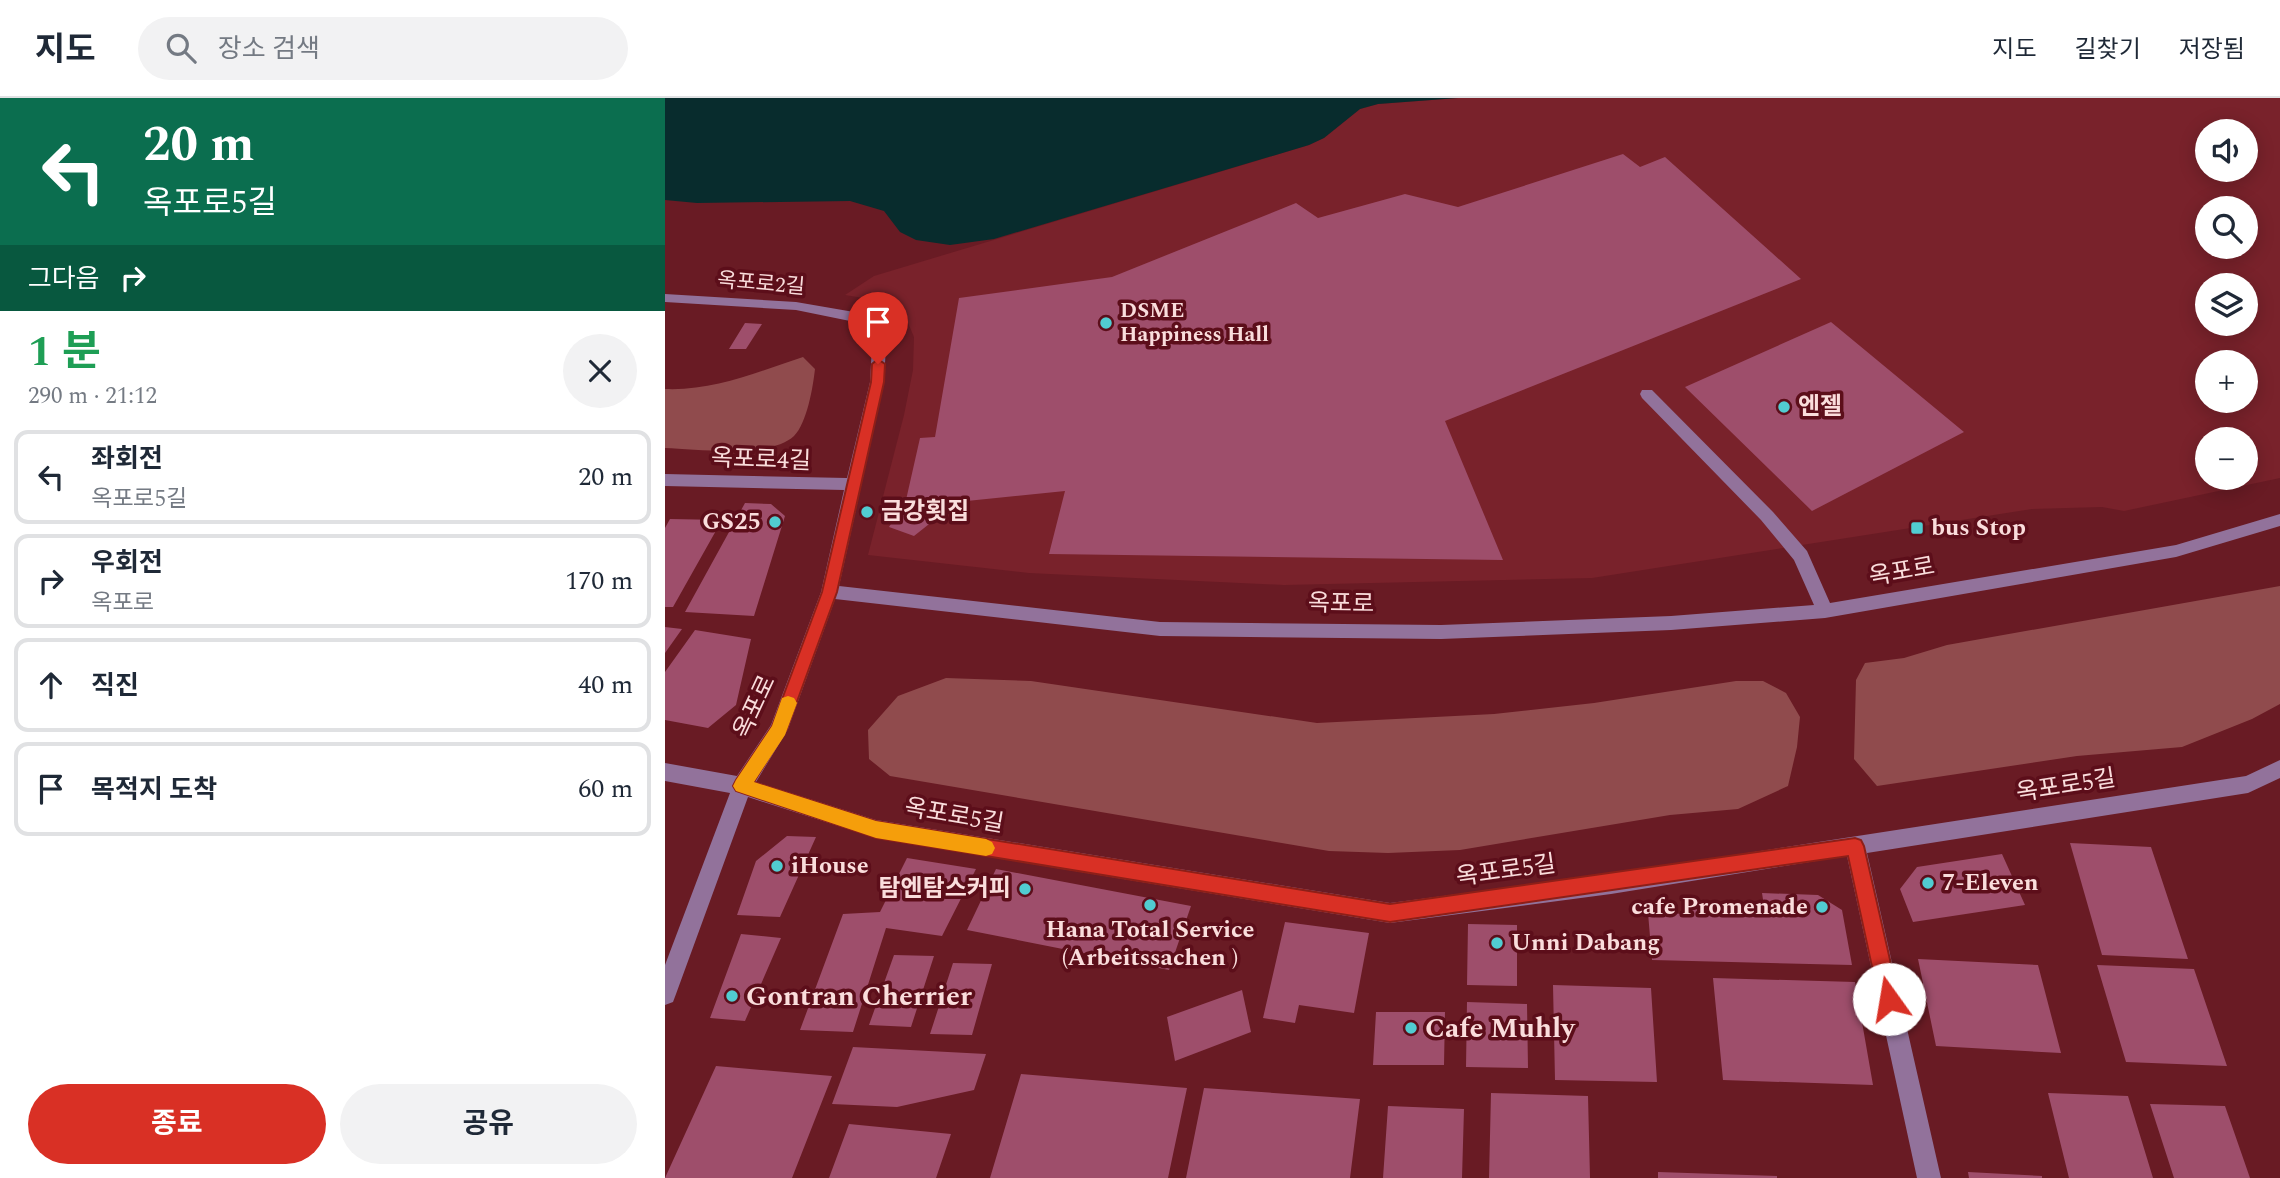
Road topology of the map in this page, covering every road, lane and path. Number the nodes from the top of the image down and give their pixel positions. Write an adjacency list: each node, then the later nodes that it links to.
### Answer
1 (665, 298): 4 (street, 옥포로2길)
2 (1647, 394): 7 (street)
3 (665, 480): 4 (street, 옥포로4길)
4 (855, 484): 6 (street)
5 (2280, 520): 7 (street, 옥포로)
6 (829, 592): 7 (street, 옥포로); 10 (street, 옥포로)
7 (1825, 611)
8 (2280, 769): 11 (street, 옥포로5길)
9 (665, 772): 10 (street, 옥포로5길)
10 (742, 786): 11 (street, 옥포로5길); 12 (street, 옥포로)
11 (1855, 846): 13 (street)
12 (665, 994)
13 (1929, 1178)

